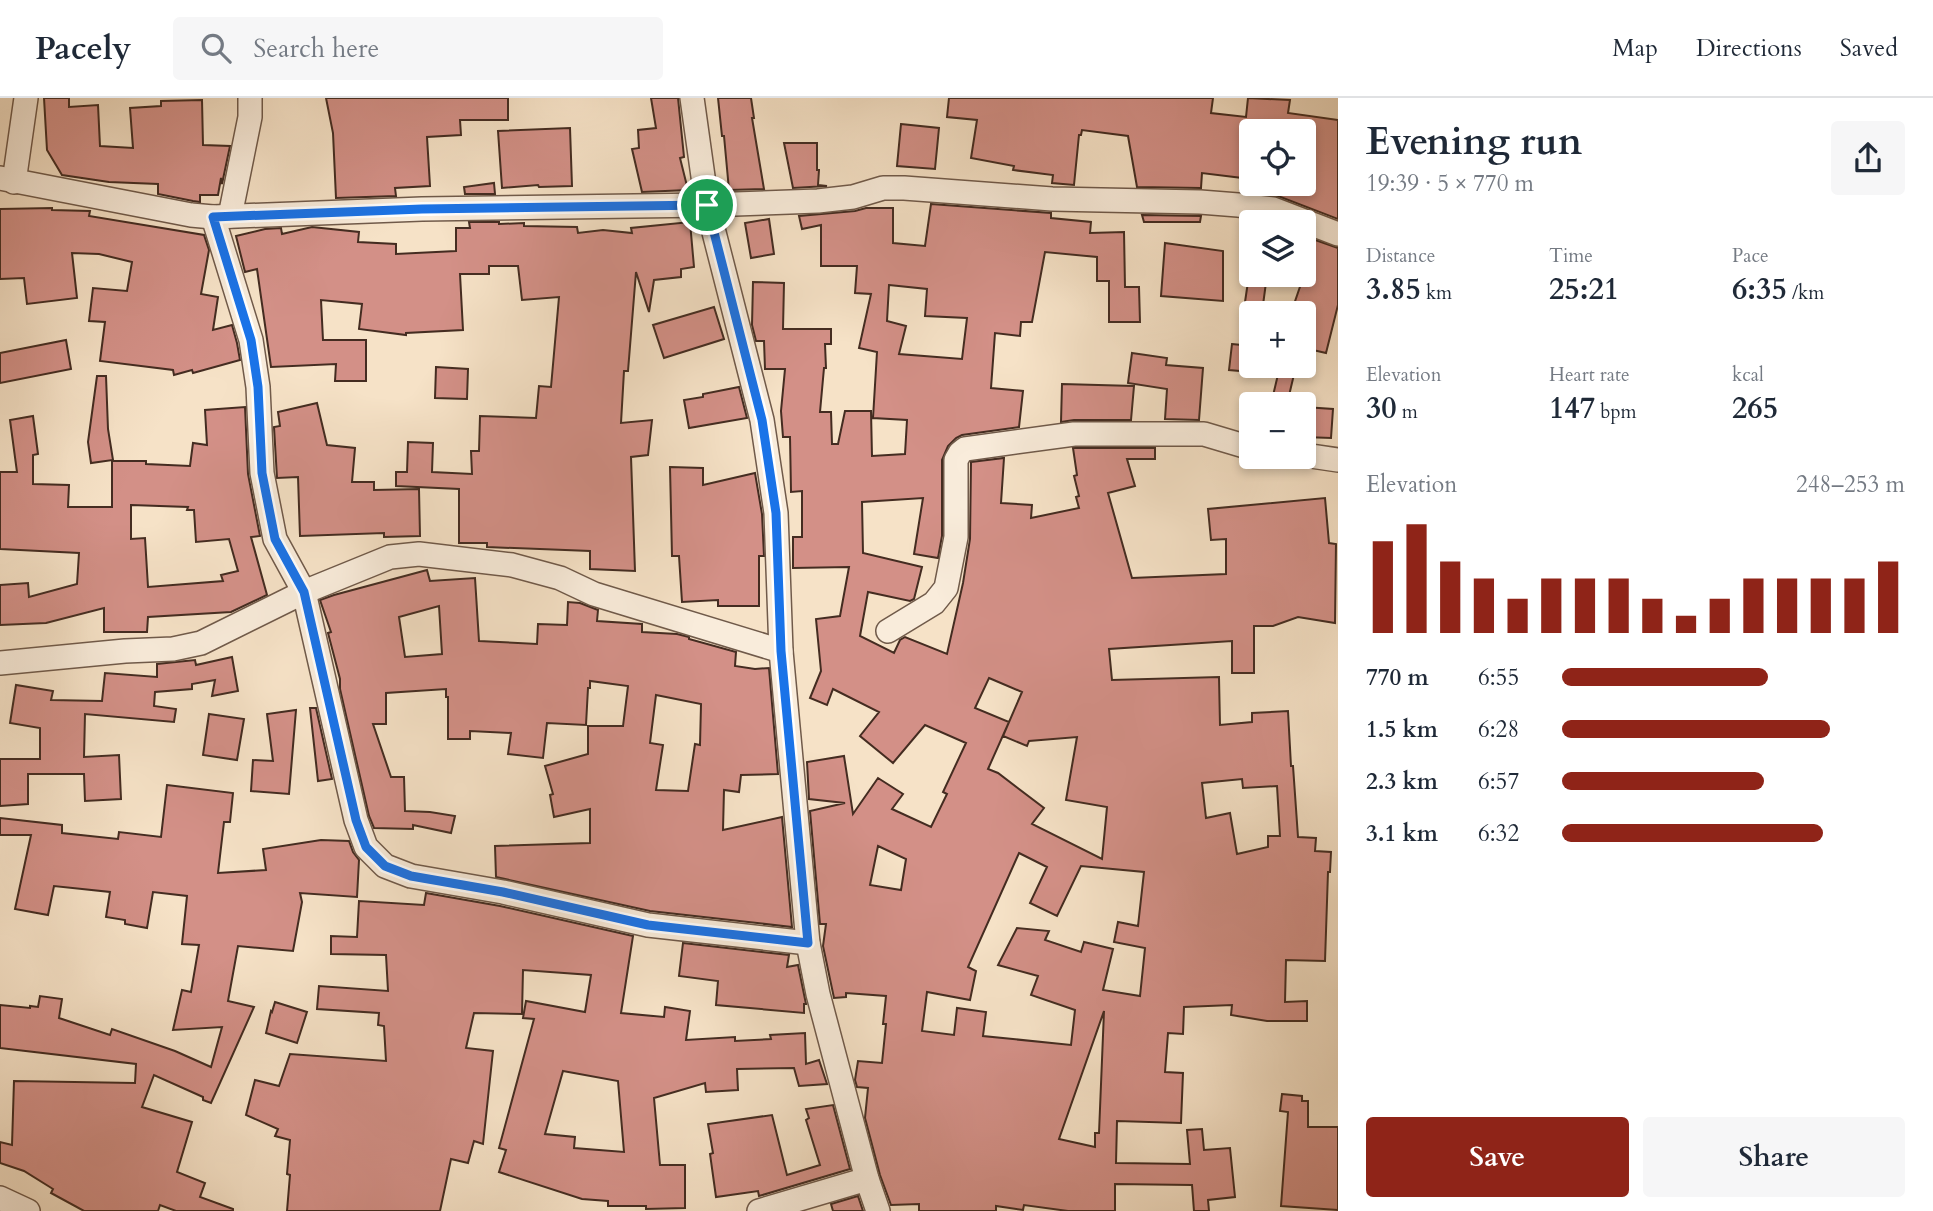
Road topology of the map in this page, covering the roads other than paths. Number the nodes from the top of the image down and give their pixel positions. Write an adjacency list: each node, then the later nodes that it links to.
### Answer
1 (26, 98): 4 (street)
2 (250, 98): 6 (street)
3 (692, 98): 5 (street)
4 (7, 180): 6 (street)
5 (707, 205): 6 (street); 7 (street); 13 (street)
6 (222, 217): 11 (street)
7 (1338, 234)
8 (1239, 444): 12 (street)
9 (1316, 457): 10 (street)
10 (1338, 460)
11 (304, 592): 13 (street); 14 (street); 15 (street)
12 (888, 631)
13 (781, 651): 15 (street)
14 (0, 663)
15 (808, 943): 16 (street)
16 (867, 1179): 19 (street); 20 (street)
17 (0, 1198): 18 (street)
18 (28, 1211)
19 (760, 1211)
20 (878, 1211)

